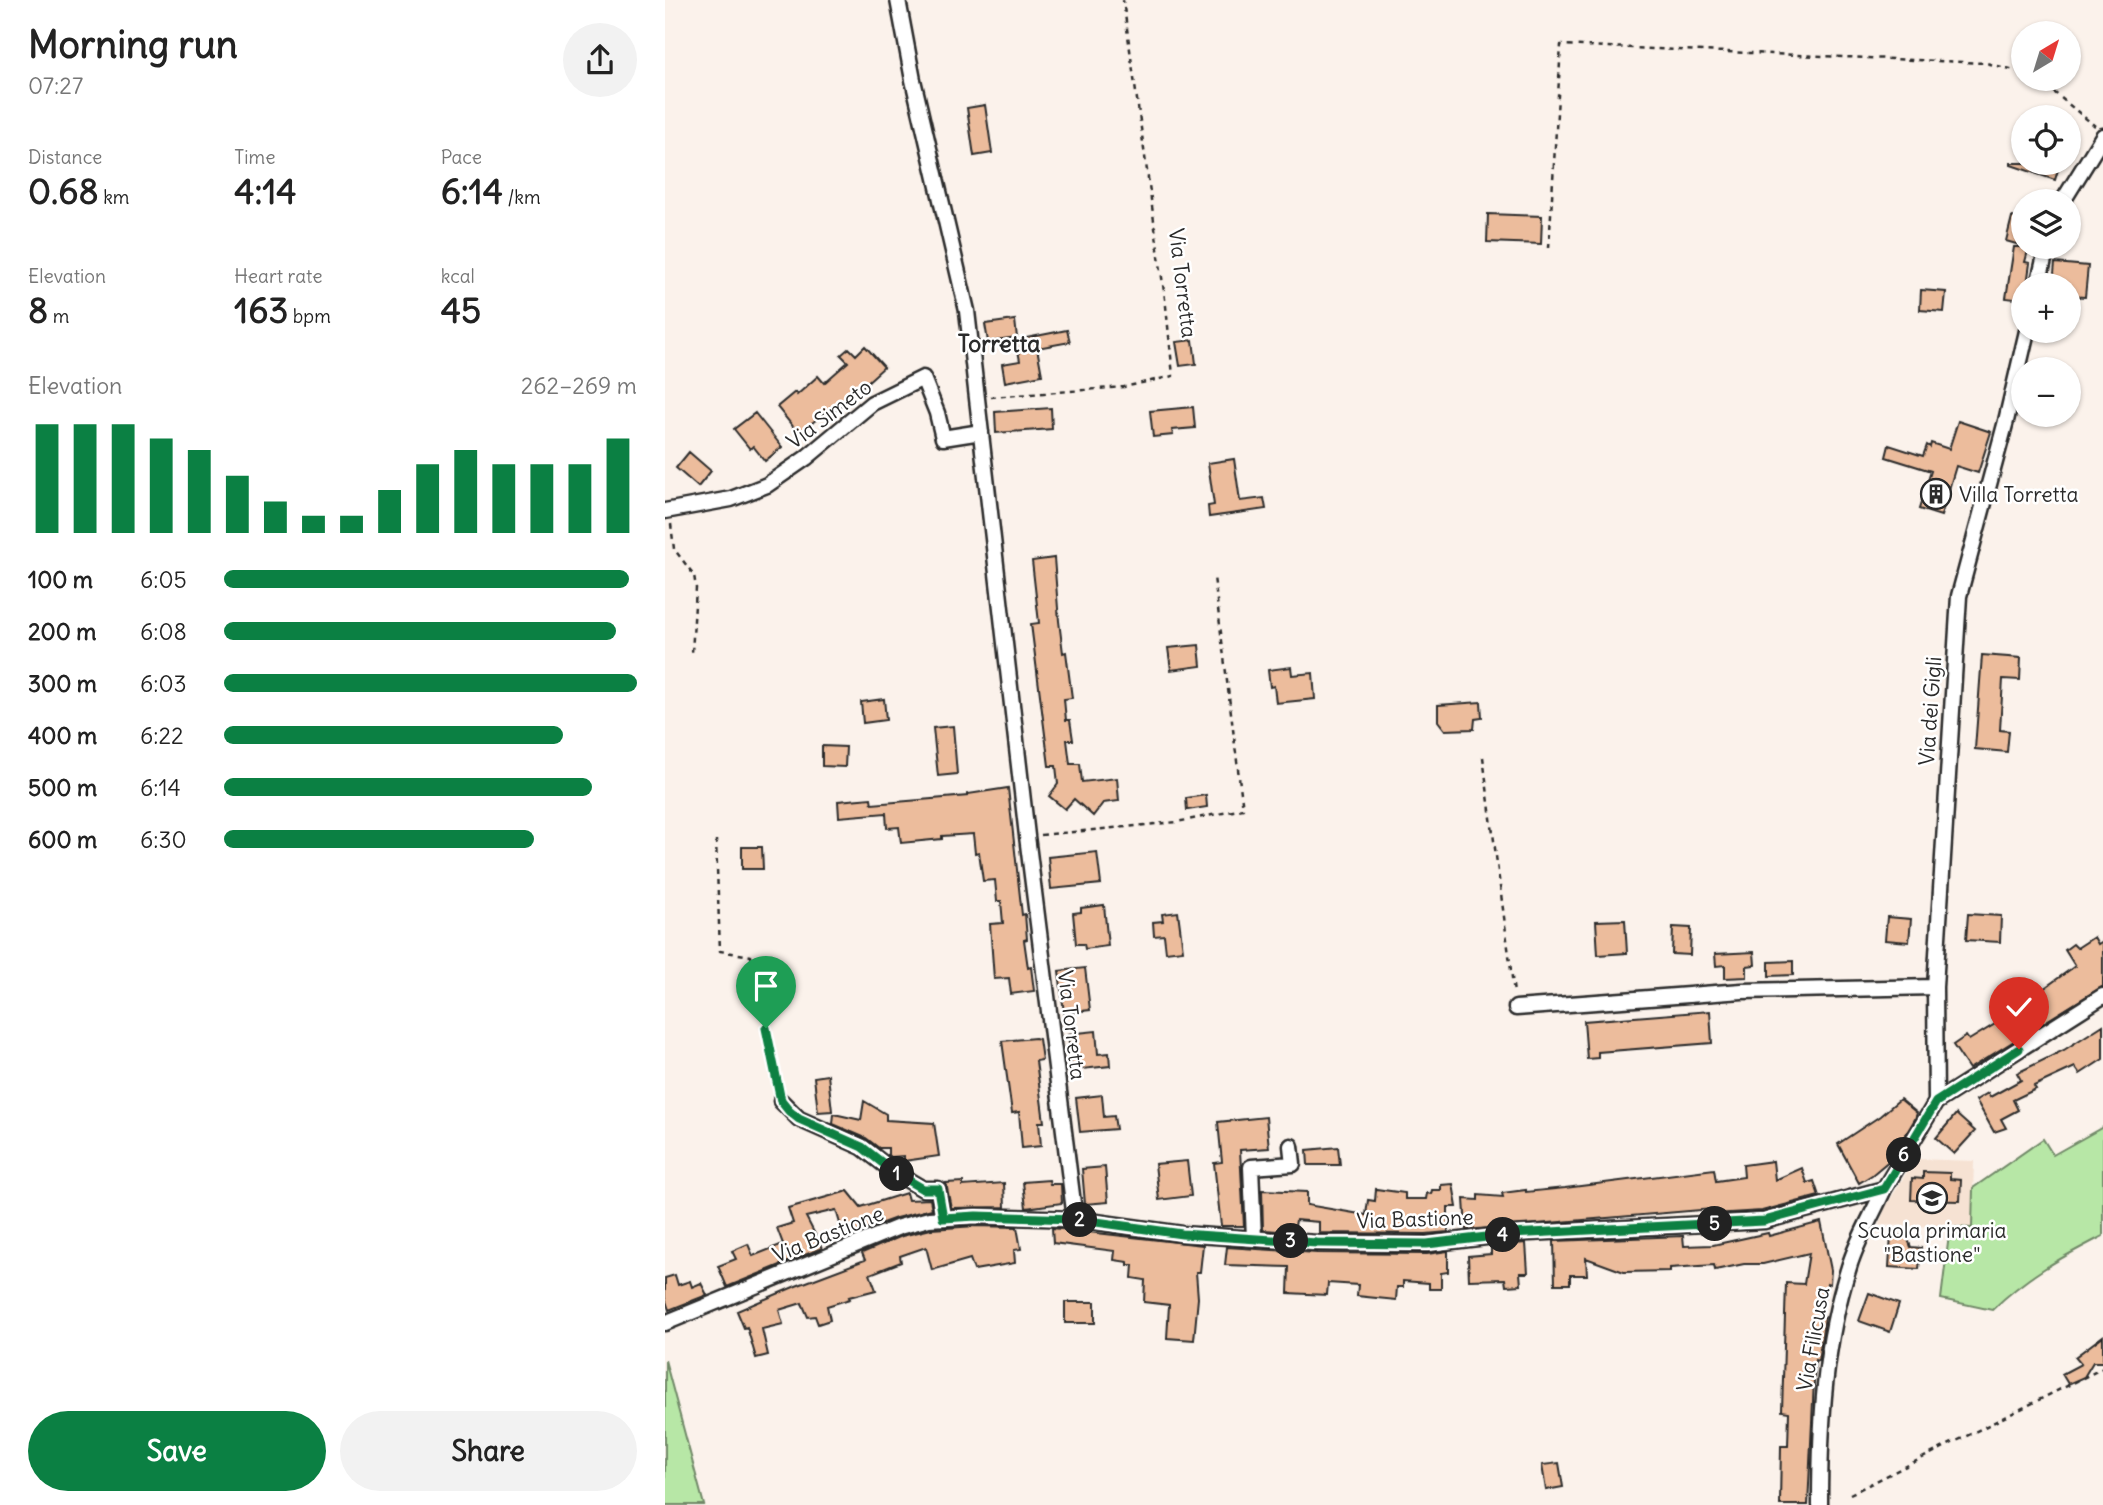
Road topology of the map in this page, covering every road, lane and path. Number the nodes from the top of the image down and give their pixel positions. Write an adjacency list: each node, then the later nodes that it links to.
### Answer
1 (898, 0): 9 (street, Via Torretta)
2 (1123, 0): 9 (path, Via Torretta)
3 (2011, 69): 7 (path)
4 (2052, 91): 5 (path)
5 (2103, 134): 6 (street)
6 (2070, 189)
7 (1549, 248)
8 (2024, 343): 17 (street, Via dei Gigli)
9 (977, 398): 10 (street, Via Torretta)
10 (981, 432): 11 (street, Via Simeto); 15 (street, Via Torretta)
11 (668, 510): 13 (path)
12 (1214, 577): 15 (path)
13 (692, 653)
14 (1483, 757): 19 (path)
15 (1027, 836): 25 (street, Via Torretta)
16 (716, 840): 20 (path)
17 (1935, 986): 19 (street); 21 (street, Via dei Gigli)
18 (2103, 996): 21 (street)
19 (1516, 1008)
20 (781, 1101): 24 (street)
21 (1936, 1102): 23 (street)
22 (1291, 1146): 26 (street)
23 (1884, 1189): 26 (street, Via Bastione); 30 (street, Via Filicusa)
24 (943, 1218): 25 (street, Via Bastione); 27 (street, Via Bastione)
25 (1075, 1219): 26 (street, Via Bastione)
26 (1254, 1238)
27 (665, 1323)
28 (2103, 1368): 29 (path)
29 (1850, 1494)
30 (1821, 1505)

